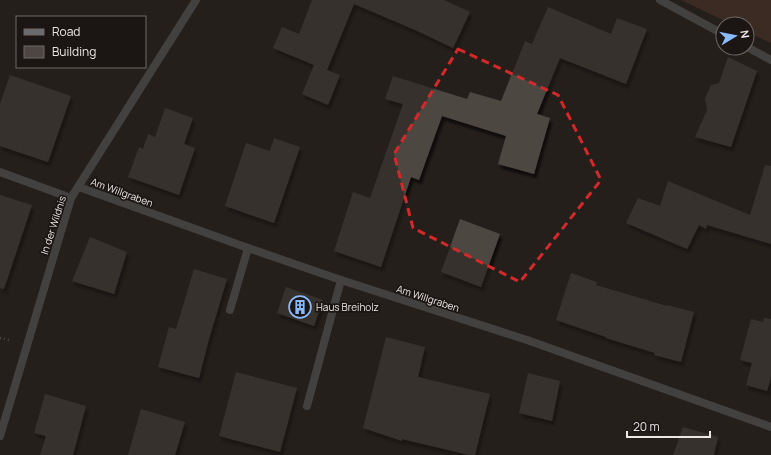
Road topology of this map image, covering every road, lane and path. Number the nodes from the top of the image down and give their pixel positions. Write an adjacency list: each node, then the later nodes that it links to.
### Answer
1 (196, 0): 7 (street, In der Wildnis)
2 (660, 0): 3 (street)
3 (715, 30)
4 (755, 51): 5 (street)
5 (771, 60)
6 (0, 172): 8 (street)
7 (79, 187): 8 (street, In der Wildnis); 9 (street, Am Willgraben)
8 (71, 198): 14 (street, In der Wildnis)
9 (248, 248): 10 (street, Am Willgraben); 11 (street)
10 (341, 280): 12 (street); 13 (street, Am Willgraben)
11 (230, 310)
12 (307, 406)
13 (771, 427)
14 (0, 436)

